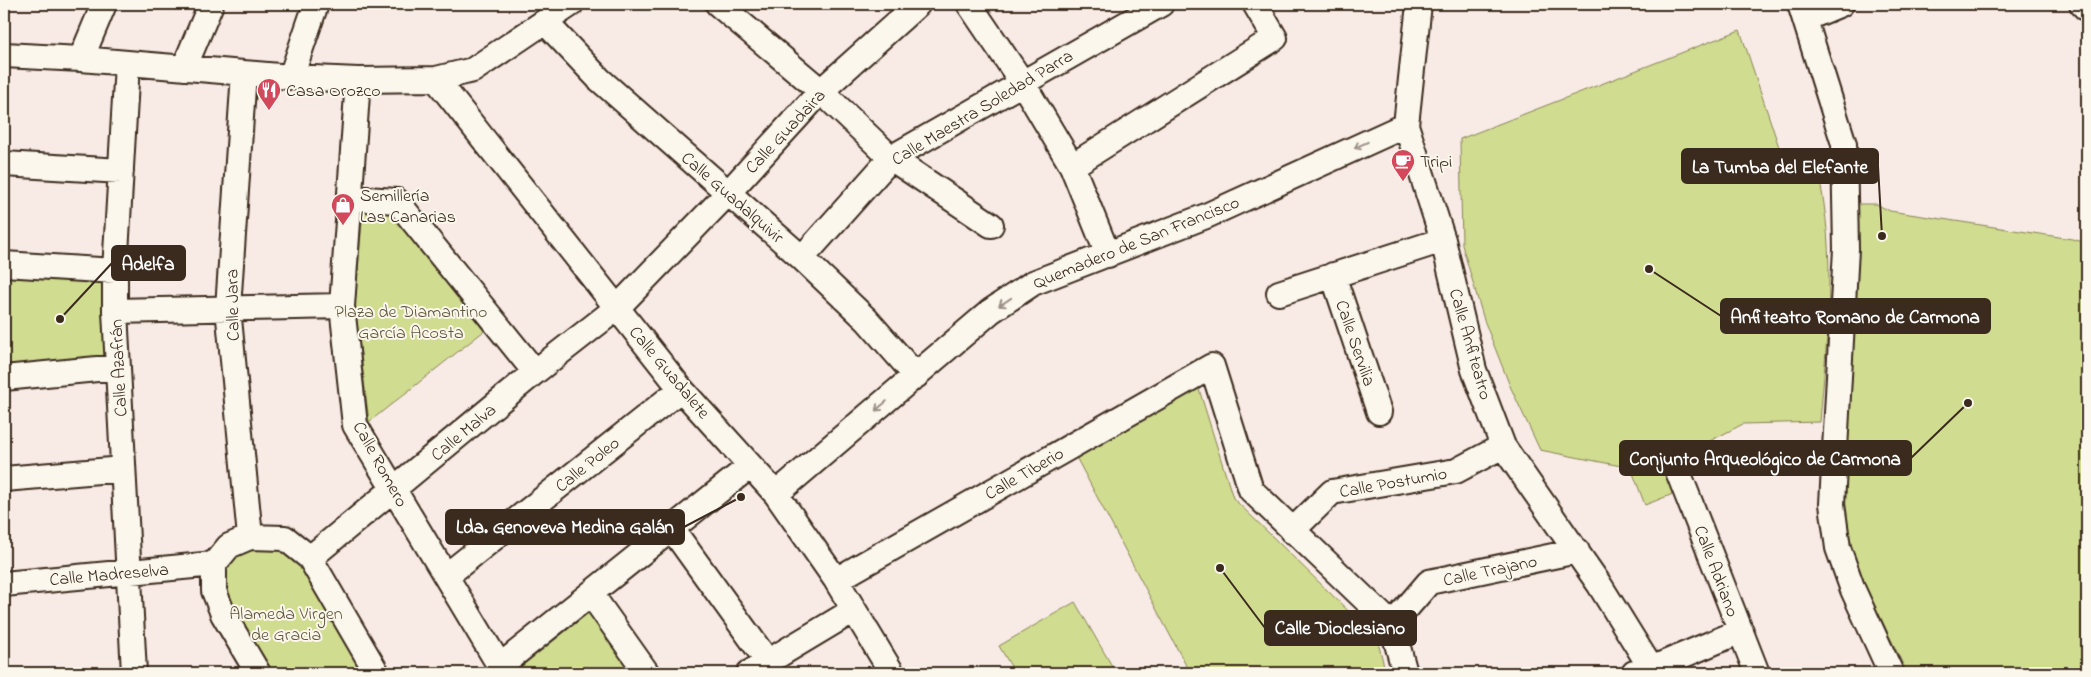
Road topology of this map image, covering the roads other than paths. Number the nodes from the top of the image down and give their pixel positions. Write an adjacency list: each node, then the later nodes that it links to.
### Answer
1 (104, 4): 17 (street)
2 (211, 4): 19 (street)
3 (316, 4): 21 (street)
4 (571, 4): 15 (street)
5 (718, 4): 25 (street)
6 (969, 4): 24 (street)
7 (1161, 4): 24 (street, Calle Maestra Soledad Parra)
8 (1255, 4): 29 (street)
9 (1419, 4): 26 (street, Calle Anfiteatro)
10 (1841, 4): 14 (street)
11 (2082, 4): 13 (street)
12 (915, 5): 25 (street, Calle Guadaira)
13 (2087, 9)
14 (1802, 11): 82 (street)
15 (546, 22): 22 (street); 31 (street, Calle Guadalquivir)
16 (4, 55): 17 (street)
17 (81, 59): 18 (street)
18 (127, 64): 19 (street); 30 (street, Calle Azafrán)
19 (184, 68): 20 (street)
20 (244, 73): 21 (street); 42 (street, Calle Jara)
21 (291, 77): 23 (street)
22 (436, 79): 23 (street); 43 (street, Calle Guadalete)
23 (358, 80): 32 (street, Calle Romero)
24 (1022, 82): 27 (street, Calle Maestra Soledad Parra); 29 (street)
25 (822, 91): 27 (street); 31 (street, Calle Guadaira)
26 (1406, 124): 34 (street, Calle Anfiteatro); 35 (street, Quemadero de San Francisco, one-way to 35)
27 (891, 158): 33 (street); 36 (street, Calle Maestra Soledad Parra)
28 (4, 164): 30 (street)
29 (1072, 166): 35 (street)
30 (121, 171): 38 (street, Calle Azafrán)
31 (728, 193): 36 (street, Calle Guadalquivir); 43 (street, Calle Guadaira)
32 (350, 198): 41 (street, Calle Romero); 46 (street)
33 (991, 226)
34 (1443, 240): 39 (street); 51 (street, Calle Anfiteatro)
35 (1108, 254): 47 (street, Quemadero de San Francisco, one-way to 47)
36 (802, 258): 47 (street, Calle Guadalquivir)
37 (4, 264): 38 (street)
38 (115, 271): 44 (street, Calle Azafrán)
39 (1334, 275): 40 (street); 50 (street, Calle Servilia)
40 (1279, 293)
41 (342, 306): 42 (street); 56 (street, Calle Romero)
42 (228, 308): 44 (street); 60 (street, Calle Jara)
43 (617, 308): 46 (street, Calle Malva); 49 (street, Calle Guadalete)
44 (115, 311): 45 (street, Calle Azafrán)
45 (118, 367): 48 (street); 53 (street, Calle Azafrán)
46 (535, 372): 56 (street, Calle Malva)
47 (916, 376): 57 (street, Quemadero de San Francisco, one-way to 57)
48 (4, 378)
49 (681, 389): 52 (street, Calle Guadalete); 65 (street, Calle Poleo)
50 (1380, 412)
51 (1503, 446): 59 (street, Calle Postumio); 61 (street, Calle Anfiteatro)
52 (750, 466): 57 (street, Calle Guadalete); 58 (street)
53 (123, 469): 55 (street); 64 (street, Calle Azafrán)
54 (1677, 469): 71 (street, Calle Adriano)
55 (4, 479)
56 (394, 489): 62 (street, Calle Malva); 65 (street, Calle Romero)
57 (776, 494): 66 (street, Calle Guadalete)
58 (672, 529): 68 (street); 72 (street)
59 (1292, 531): 66 (street, Calle Tiberio); 70 (street)
60 (250, 537): 62 (street); 63 (street)
61 (1577, 552): 70 (street, Calle Trajano); 74 (street, Calle Anfiteatro)
62 (310, 558): 77 (street)
63 (214, 564): 64 (street, Calle Madreselva); 76 (street)
64 (129, 572): 67 (street, Calle Madreselva); 75 (street, Calle Azafrán)
65 (446, 576): 73 (street, Calle Romero)
66 (836, 580): 69 (street, Calle Guadalete)
67 (4, 584)
68 (591, 594): 73 (street); 78 (street)
69 (854, 610): 72 (street); 79 (street, Calle Guadalete)
70 (1392, 625): 80 (street)
71 (1741, 631): 74 (street); 81 (street, Calle Adriano)
72 (758, 668)
73 (502, 670)
74 (1647, 671)
75 (134, 673)
76 (258, 673)
77 (377, 673)
78 (647, 673)
79 (892, 673)
80 (1405, 673)
81 (1757, 673)
82 (1891, 673)

